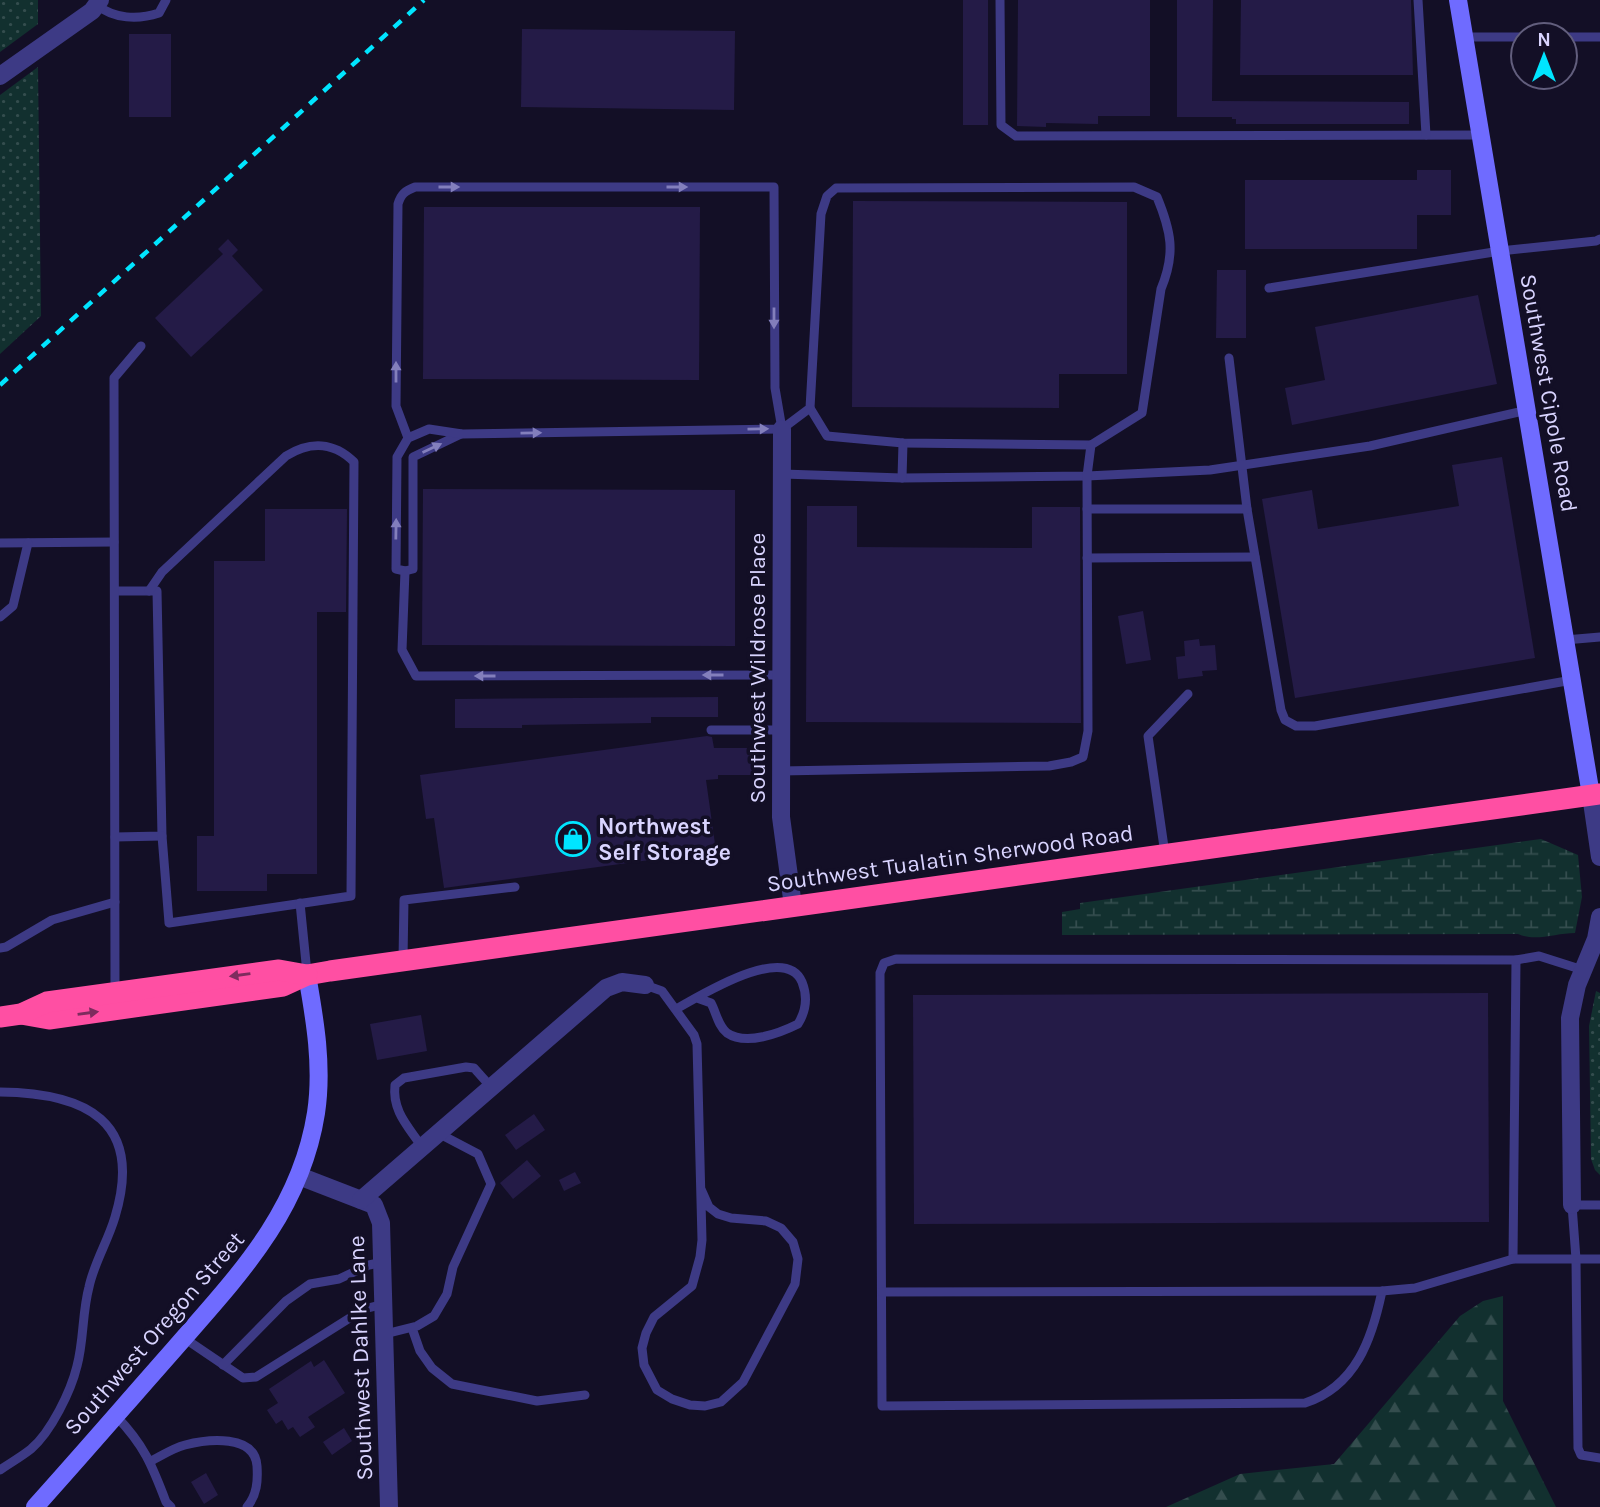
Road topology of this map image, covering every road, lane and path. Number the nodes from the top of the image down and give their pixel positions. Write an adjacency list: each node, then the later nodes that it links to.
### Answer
1 (166, 0): 5 (lane)
2 (1000, 0): 11 (lane)
3 (1418, 0): 11 (lane)
4 (1458, 0): 6 (street, Southwest Cipole Road)
5 (99, 2): 10 (street)
6 (1465, 37): 7 (lane); 12 (street, Southwest Cipole Road)
7 (1509, 37)
8 (1579, 37): 9 (lane)
9 (1600, 37)
10 (0, 76)
11 (1426, 135): 12 (lane)
12 (1481, 135): 14 (street, Southwest Cipole Road)
13 (1600, 239): 14 (lane)
14 (1500, 251): 15 (lane); 19 (street, Southwest Cipole Road)
15 (1269, 288)
16 (141, 345): 31 (lane)
17 (1228, 358): 25 (lane)
18 (810, 408): 20 (lane); 23 (lane); 24 (lane)
19 (1528, 410): 25 (lane); 41 (street, Southwest Cipole Road)
20 (782, 429): 21 (lane, one-way to 20); 22 (lane, one-way to 20); 26 (street, Southwest Wildrose Place)
21 (462, 434): 22 (lane); 36 (lane, one-way to 21)
22 (408, 438): 36 (lane, one-way to 22)
23 (903, 443): 24 (lane); 28 (lane)
24 (1091, 445): 27 (lane)
25 (1241, 464): 27 (lane); 30 (lane)
26 (783, 474): 28 (lane); 42 (street, Southwest Wildrose Place)
27 (1087, 476): 28 (lane); 29 (lane)
28 (902, 478)
29 (1087, 509): 30 (lane); 35 (lane)
30 (1247, 509): 34 (lane)
31 (114, 542): 33 (lane); 37 (lane)
32 (0, 543): 33 (lane)
33 (28, 543): 39 (lane)
34 (1255, 557): 35 (lane); 43 (lane)
35 (1087, 558): 47 (lane)
36 (405, 571): 42 (lane, one-way to 36)
37 (114, 591): 38 (lane); 50 (lane)
38 (149, 591): 49 (lane); 55 (lane)
39 (0, 617)
40 (1600, 637): 41 (lane)
41 (1565, 640): 43 (street, Southwest Cipole Road)
42 (781, 675): 46 (street, Southwest Wildrose Place)
43 (1572, 680): 48 (street, Southwest Cipole Road)
44 (1188, 694): 51 (lane)
45 (711, 730): 46 (lane)
46 (781, 730): 47 (street, Southwest Wildrose Place)
47 (781, 771): 56 (street, Southwest Wildrose Place)
48 (1596, 794): 51 (highway, Southwest Tualatin Sherwood Road); 52 (street)
49 (162, 836): 50 (lane); 55 (lane)
50 (115, 837): 54 (lane)
51 (1165, 854): 56 (highway, Southwest Tualatin Sherwood Road)
52 (1600, 857)
53 (515, 887): 60 (lane)
54 (115, 902): 58 (lane); 64 (lane)
55 (300, 904): 62 (lane)
56 (793, 906): 60 (highway, Southwest Tualatin Sherwood Road)
57 (1600, 917): 61 (street)
58 (0, 948)
59 (1516, 960): 61 (lane); 77 (lane); 82 (lane)
60 (403, 961): 62 (highway, Southwest Tualatin Sherwood Road)
61 (1583, 970): 75 (street)
62 (307, 975): 64 (highway, Southwest Tualatin Sherwood Road, one-way to 64); 67 (highway, Southwest Tualatin Sherwood Road, one-way to 62); 72 (street, Southwest Oregon Street)
63 (645, 985): 66 (lane); 68 (street)
64 (115, 992): 67 (highway, Southwest Tualatin Sherwood Road)
65 (697, 998): 65 (lane); 66 (lane)
66 (676, 1009): 73 (lane)
67 (10, 1015)
68 (491, 1087): 70 (street); 71 (lane)
69 (0, 1092): 92 (lane)
70 (438, 1133): 71 (street); 84 (lane)
71 (422, 1147): 74 (street)
72 (299, 1176): 74 (street, Southwest Dahlke Lane); 86 (street, Southwest Oregon Street)
73 (701, 1189): 73 (lane)
74 (360, 1200): 80 (street, Southwest Dahlke Lane)
75 (1572, 1205): 76 (lane); 78 (lane)
76 (1600, 1205)
77 (1513, 1259): 78 (lane); 81 (lane)
78 (1576, 1259): 79 (lane); 90 (lane)
79 (1600, 1259)
80 (383, 1262): 83 (street, Southwest Dahlke Lane); 87 (lane)
81 (1382, 1291): 82 (lane); 82 (lane)
82 (882, 1292)
83 (384, 1304): 85 (street, Southwest Dahlke Lane); 87 (lane)
84 (412, 1328): 85 (lane); 88 (lane)
85 (385, 1334): 96 (street, Southwest Dahlke Lane)
86 (184, 1338): 87 (lane); 89 (street, Southwest Oregon Street)
87 (223, 1364)
88 (584, 1395)
89 (116, 1416): 91 (lane); 93 (street, Southwest Oregon Street)
90 (1600, 1458)
91 (150, 1461): 94 (lane); 95 (lane)
92 (0, 1470)
93 (34, 1507)
94 (171, 1507)
95 (247, 1507)
96 (388, 1507)

